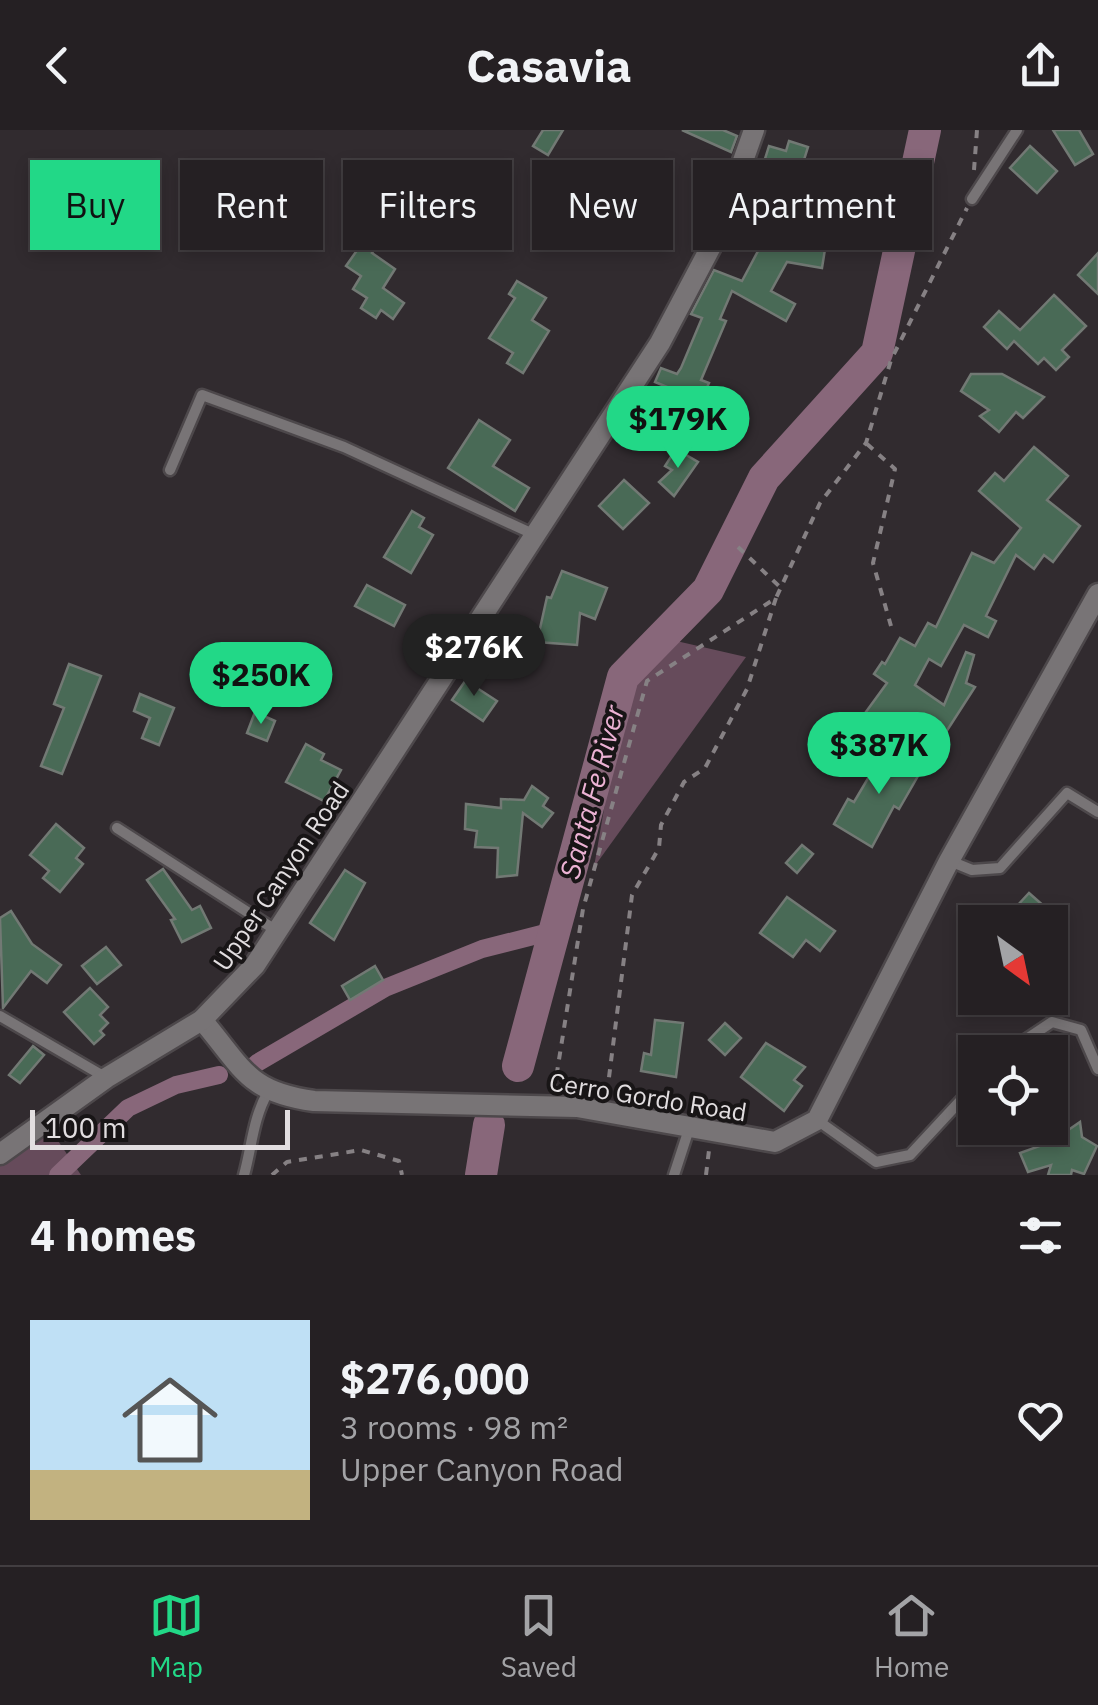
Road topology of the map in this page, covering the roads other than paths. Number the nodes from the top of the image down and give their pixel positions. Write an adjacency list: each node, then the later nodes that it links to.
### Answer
1 (754, 130): 5 (street, Upper Canyon Road)
2 (1018, 130): 3 (lane)
3 (972, 199)
4 (170, 470): 5 (lane)
5 (533, 534): 10 (street, Upper Canyon Road)
6 (1098, 594): 9 (street)
7 (1098, 812): 9 (lane)
8 (116, 828): 10 (lane)
9 (949, 860): 18 (street)
10 (277, 930): 12 (street, Upper Canyon Road)
11 (0, 1016): 15 (lane)
12 (202, 1020): 15 (street, Upper Canyon Road); 16 (street)
13 (1032, 1035): 14 (lane)
14 (1098, 1069)
15 (106, 1078): 20 (street, Upper Canyon Road)
16 (261, 1088): 19 (street, Cerro Gordo Road); 21 (lane)
17 (958, 1103): 18 (lane)
18 (817, 1120): 19 (street, Cerro Gordo Road)
19 (699, 1130): 22 (lane)
20 (0, 1154)
21 (244, 1175)
22 (674, 1175)

